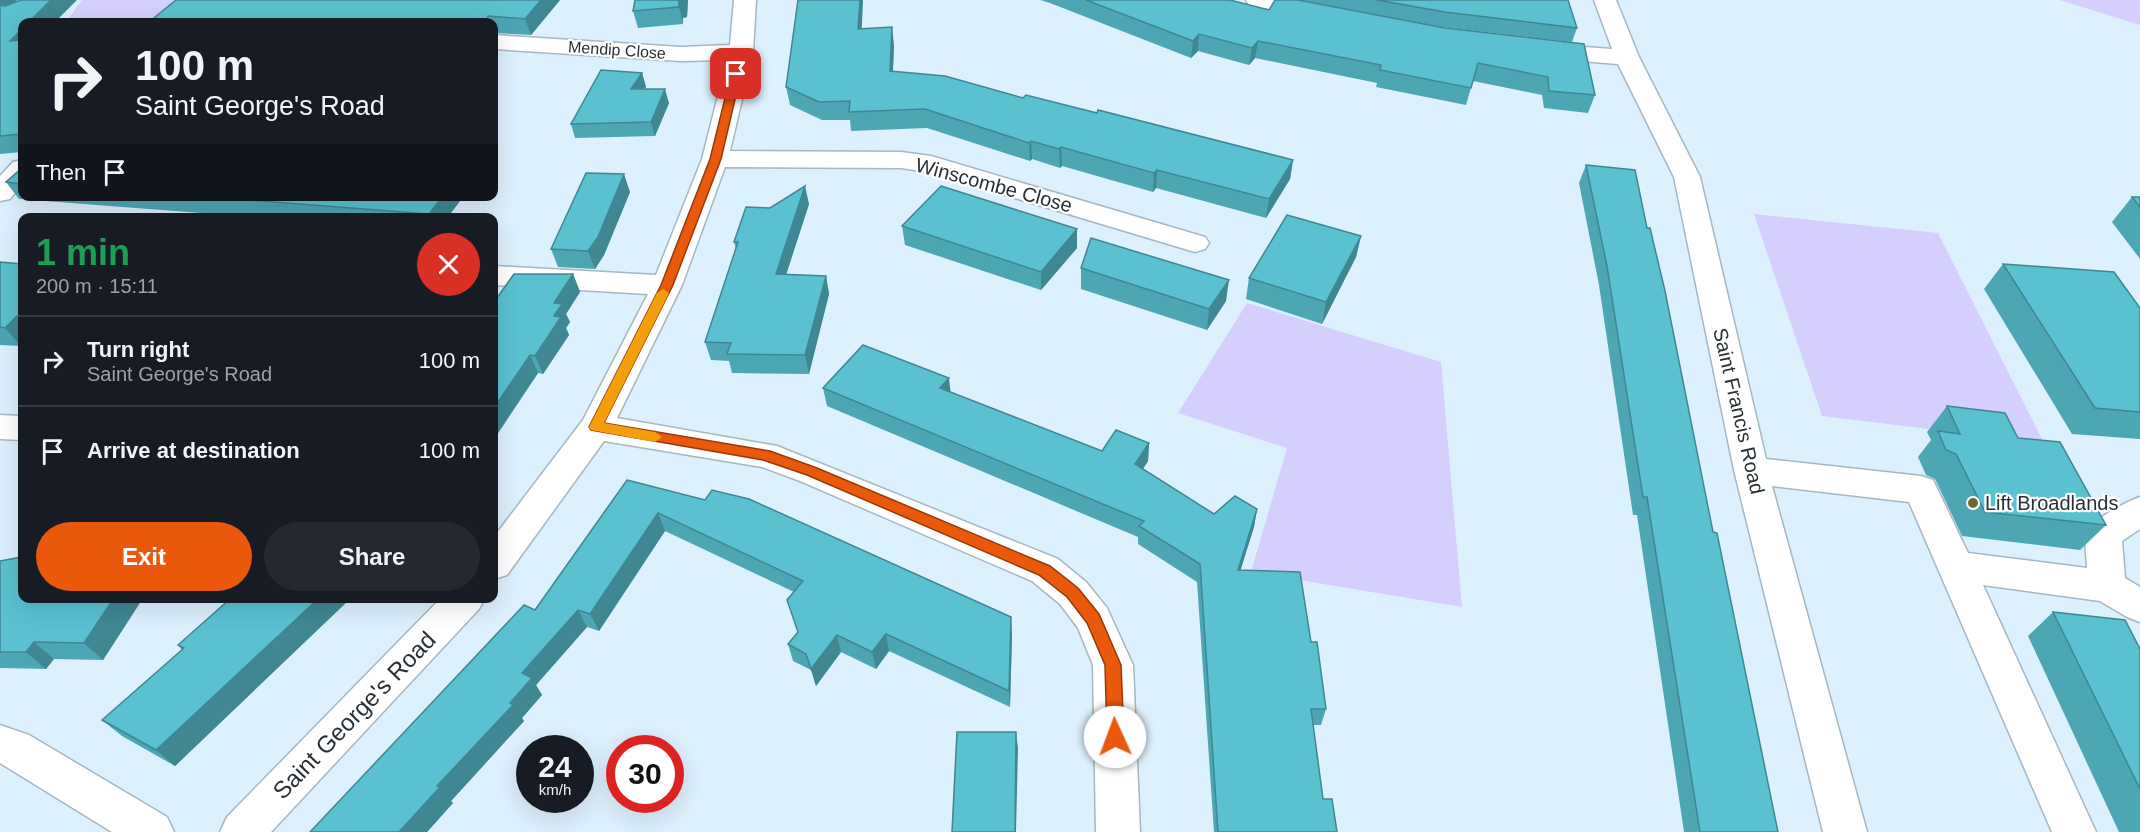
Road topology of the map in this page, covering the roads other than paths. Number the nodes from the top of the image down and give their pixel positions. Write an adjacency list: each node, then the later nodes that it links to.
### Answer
1 (746, 0): 7 (street)
2 (1257, 0): 4 (street)
3 (1605, 0): 8 (street, Saint Francis Road)
4 (1340, 16)
5 (498, 42): 7 (street, Mendip Close)
6 (1524, 49): 8 (street)
7 (741, 52): 9 (street)
8 (1627, 57): 18 (street, Saint Francis Road)
9 (716, 159): 12 (street, Winscombe Close); 14 (street)
10 (18, 173): 11 (street)
11 (0, 193)
12 (1195, 243)
13 (498, 275): 14 (street)
14 (667, 285): 15 (street)
15 (596, 427): 20 (street); 28 (street)
16 (0, 428): 17 (street)
17 (18, 428)
18 (1751, 470): 21 (street); 29 (street, Saint Francis Road)
19 (2140, 511): 22 (street)
20 (498, 559)
21 (1956, 567): 22 (street); 30 (street)
22 (2107, 586): 24 (street)
23 (461, 603): 27 (street, Saint George's Road)
24 (2140, 606)
25 (0, 744): 26 (street)
26 (152, 832)
27 (242, 832)
28 (1118, 832)
29 (1845, 832)
30 (2074, 832)

